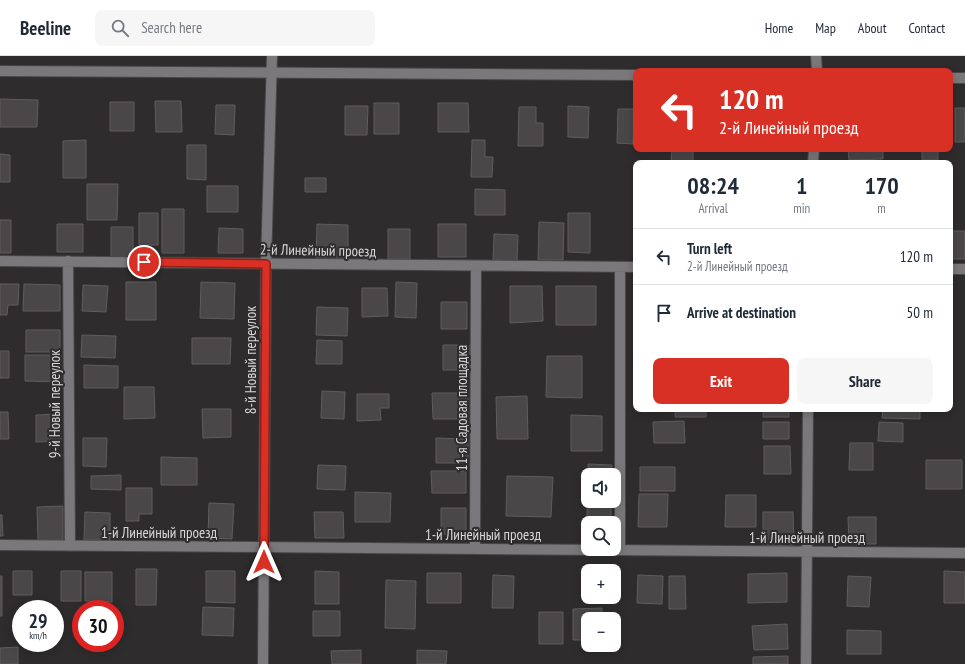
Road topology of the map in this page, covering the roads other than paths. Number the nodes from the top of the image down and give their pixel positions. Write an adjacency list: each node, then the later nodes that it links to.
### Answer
1 (272, 56): 5 (street, 8-й Новый переулок)
2 (816, 56): 3 (street)
3 (817, 68)
4 (0, 71): 5 (street)
5 (272, 73): 6 (street); 11 (street, 8-й Новый переулок)
6 (633, 75)
7 (953, 78): 8 (street)
8 (965, 78)
9 (0, 261): 10 (street, 2-й Линейный проезд)
10 (68, 261): 11 (street, 2-й Линейный проезд); 20 (street, 9-й Новый переулок)
11 (266, 264): 12 (street, 2-й Линейный проезд); 21 (street, 8-й Новый переулок)
12 (476, 266): 13 (street, 2-й Линейный проезд); 22 (street, 11-я Садовая площадка)
13 (620, 267): 14 (street, 2-й Линейный проезд); 18 (street)
14 (633, 267)
15 (953, 269): 16 (street)
16 (965, 269)
17 (808, 412): 25 (street)
18 (620, 516)
19 (0, 545): 20 (street, 1-й Линейный проезд)
20 (70, 546): 21 (street, 1-й Линейный проезд)
21 (264, 547): 22 (street, 1-й Линейный проезд); 27 (street, 8-й Новый переулок)
22 (476, 549): 23 (street, 1-й Линейный проезд)
23 (581, 550)
24 (621, 550): 25 (street, 1-й Линейный проезд)
25 (807, 552): 26 (street, 1-й Линейный проезд); 28 (street)
26 (965, 553)
27 (263, 664)
28 (806, 664)

